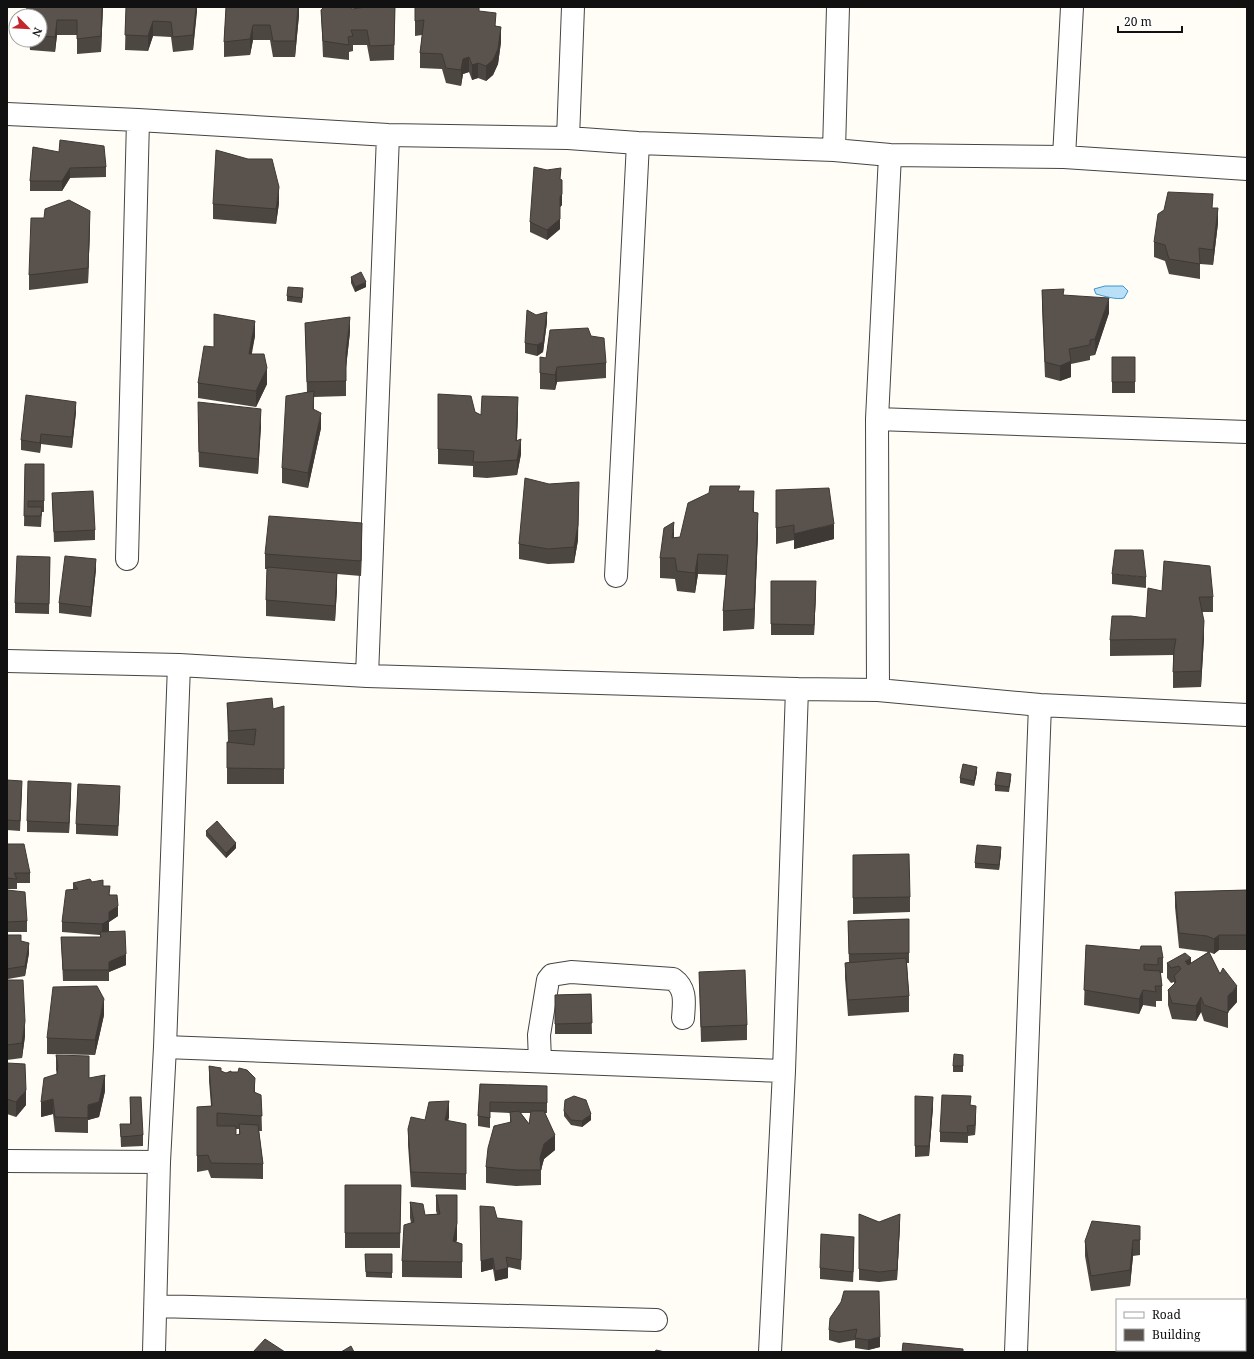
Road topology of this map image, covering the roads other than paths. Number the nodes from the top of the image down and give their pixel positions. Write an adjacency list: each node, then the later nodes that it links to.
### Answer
1 (573, 7): 7 (street)
2 (838, 7): 9 (street)
3 (1072, 7): 11 (street)
4 (7, 114): 5 (street)
5 (138, 120): 6 (street); 15 (street)
6 (388, 135): 7 (street); 19 (street)
7 (568, 138): 8 (street)
8 (638, 143): 9 (street); 16 (street)
9 (834, 150): 10 (street)
10 (890, 155): 11 (street); 13 (street)
11 (1064, 158): 12 (street)
12 (1247, 169)
13 (877, 419): 14 (street); 21 (street)
14 (1247, 432)
15 (126, 559)
16 (616, 576)
17 (7, 661): 18 (street)
18 (179, 665): 19 (street); 25 (street)
19 (367, 676): 20 (street)
20 (797, 689): 21 (street); 27 (street)
21 (878, 690): 22 (street)
22 (1040, 705): 23 (street); 34 (street)
23 (1247, 716)
24 (683, 1018): 26 (street)
25 (165, 1047): 26 (street); 29 (street)
26 (540, 1061): 27 (street)
27 (784, 1071): 33 (street)
28 (7, 1161): 29 (street)
29 (159, 1162): 30 (street)
30 (156, 1306): 31 (street); 32 (street)
31 (656, 1320)
32 (154, 1352)
33 (770, 1352)
34 (1016, 1352)

